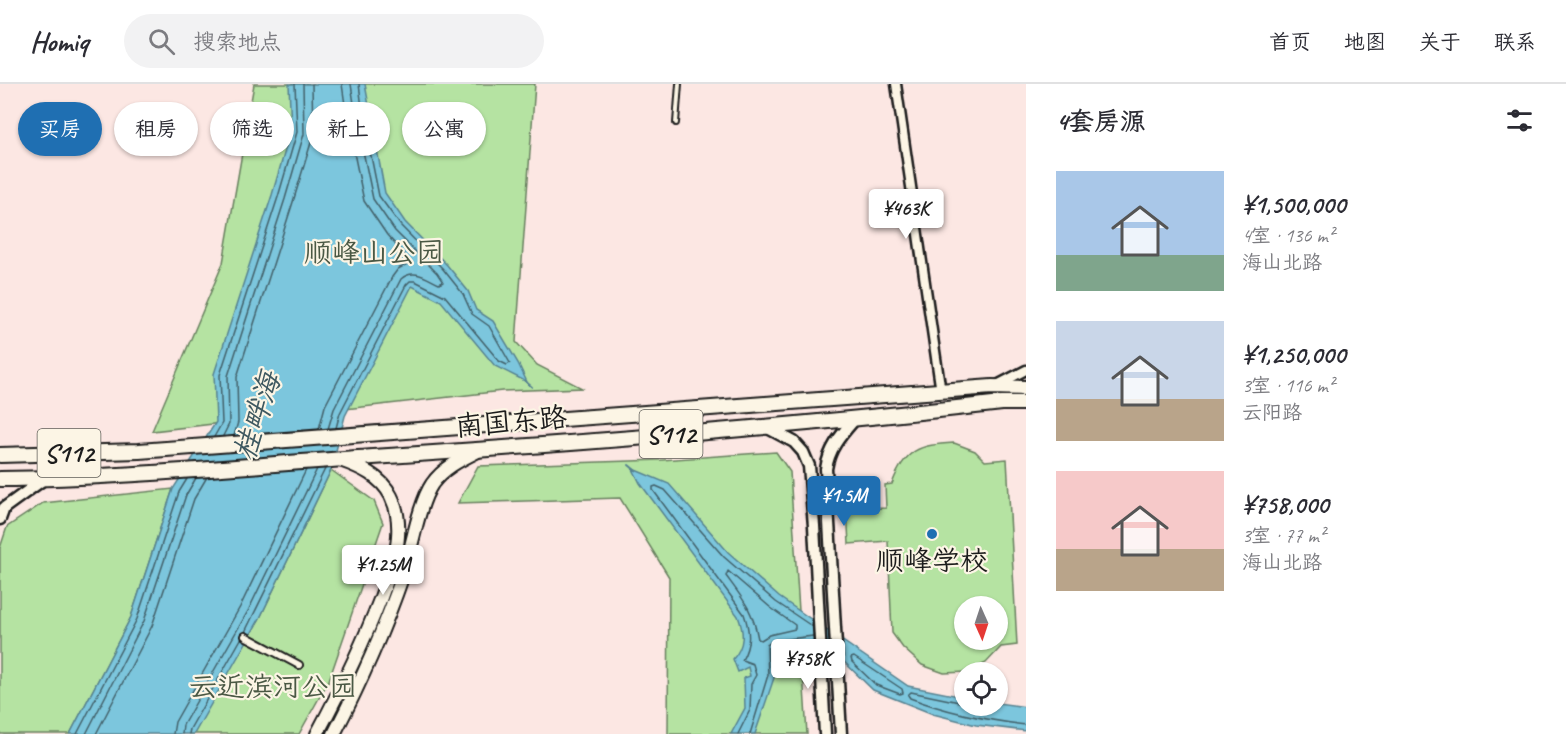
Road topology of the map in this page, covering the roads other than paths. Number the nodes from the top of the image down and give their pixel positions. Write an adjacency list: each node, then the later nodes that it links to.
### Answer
1 (679, 84): 3 (lane)
2 (896, 84): 7 (street)
3 (676, 123)
4 (1026, 370): 5 (street)
5 (992, 387): 6 (highway, 南国东路 / S112); 7 (highway, 南国东路 / S112)
6 (1026, 388)
7 (941, 392): 12 (highway, 南国东路 / S112)
8 (1026, 403): 9 (highway, 南国东路 / S112)
9 (854, 420): 10 (highway, 南国东路 / S112); 24 (street)
10 (764, 426): 11 (highway, 南国东路 / S112); 23 (street)
11 (482, 449): 13 (highway, 南国东路 / S112); 17 (main road)
12 (0, 455)
13 (339, 459): 15 (highway, 南国东路 / S112); 18 (main road)
14 (0, 479): 15 (highway, 南国东路 / S112)
15 (44, 479): 16 (street)
16 (0, 519)
17 (387, 623): 18 (main road); 22 (main road)
18 (369, 629): 21 (main road)
19 (245, 636): 20 (street)
20 (298, 665)
21 (317, 734)
22 (334, 734)
23 (825, 734)
24 (841, 734)

